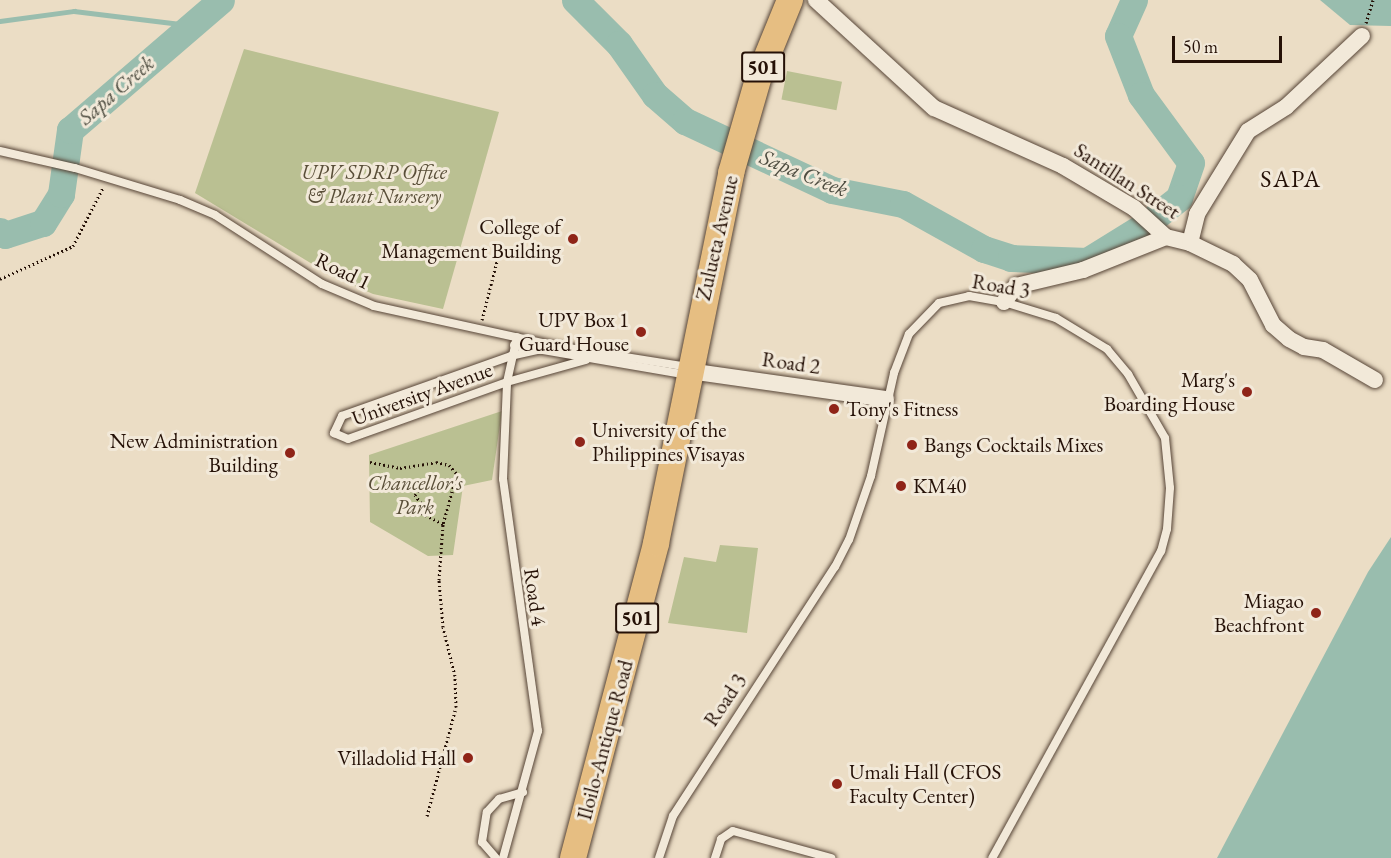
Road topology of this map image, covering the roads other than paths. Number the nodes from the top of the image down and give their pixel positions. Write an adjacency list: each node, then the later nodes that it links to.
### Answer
1 (790, 0): 13 (main road, Zulueta Avenue / 501)
2 (816, 0): 5 (street, Santillan Street)
3 (1362, 36): 6 (street)
4 (0, 151): 8 (lane, Road 1)
5 (1166, 237): 6 (street, Santillan Street); 7 (street)
6 (1190, 243): 14 (street, Santillan Street)
7 (1004, 302): 16 (lane, Road 3); 24 (lane, Road 3)
8 (515, 341): 9 (lane, Road 1); 10 (lane, Road 1); 11 (lane, Road 4)
9 (556, 346): 10 (lane, University Avenue); 13 (lane, Road 1)
10 (538, 352): 11 (lane, University Avenue); 12 (lane, Road 1)
11 (511, 356): 15 (lane, Road 4); 15 (lane, University Avenue)
12 (586, 360): 13 (lane, Road 1); 15 (lane, University Avenue)
13 (689, 371): 16 (street, Road 2); 20 (main road, Iloilo-Antique Road / 501)
14 (1375, 380)
15 (507, 382): 17 (lane, Road 4)
16 (886, 399): 21 (lane, Road 3)
17 (523, 792): 18 (lane); 19 (lane, Road 4)
18 (496, 858)
19 (503, 858)
20 (573, 858)
21 (659, 858)
22 (715, 858): 23 (lane)
23 (831, 858)
24 (992, 858)

